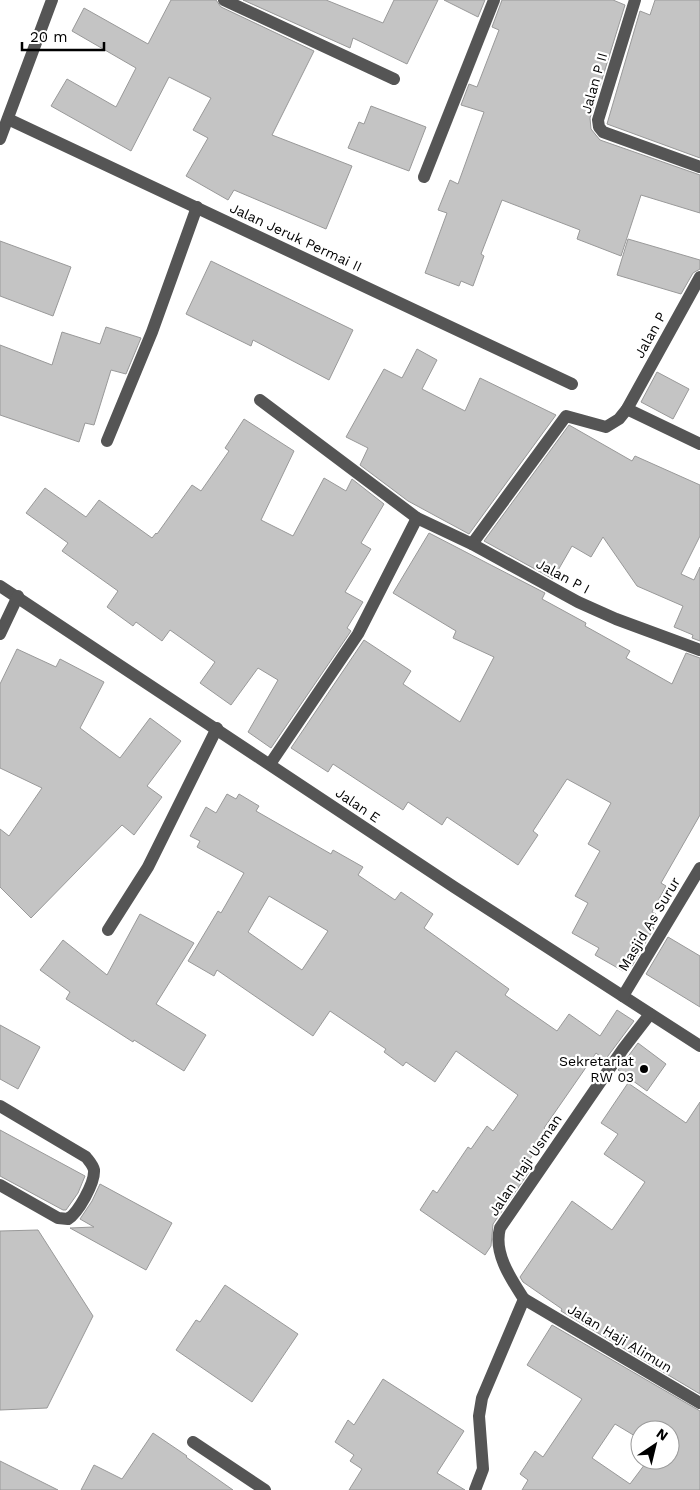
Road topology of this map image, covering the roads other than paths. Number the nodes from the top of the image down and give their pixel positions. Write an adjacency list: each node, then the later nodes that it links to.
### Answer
1 (52, 0): 6 (street)
2 (224, 0): 5 (street)
3 (494, 0): 9 (street)
4 (635, 0): 8 (street, Jalan P II)
5 (394, 79)
6 (8, 119): 7 (street); 10 (street, Jalan Jeruk Permai II)
7 (0, 139)
8 (700, 167)
9 (424, 177)
10 (197, 208): 12 (street, Jalan Jeruk Permai II); 15 (street)
11 (700, 277): 14 (street, Jalan P)
12 (572, 384)
13 (260, 400): 17 (street, Jalan P I)
14 (627, 409): 16 (street); 18 (street, Jalan P)
15 (107, 441)
16 (700, 444)
17 (417, 518): 18 (street, Jalan P I); 24 (street)
18 (472, 544): 22 (street, Jalan P I)
19 (0, 586): 20 (street, Jalan E)
20 (18, 596): 21 (street); 23 (street, Jalan E)
21 (0, 634)
22 (700, 650)
23 (216, 728): 24 (street, Jalan E); 26 (street)
24 (270, 764): 27 (street, Jalan E)
25 (700, 868): 27 (street, Masjid As Surur)
26 (108, 930)
27 (623, 996): 28 (street, Jalan E)
28 (650, 1014): 29 (street, Jalan E); 32 (street, Jalan Haji Usman)
29 (700, 1046)
30 (0, 1106): 31 (street)
31 (0, 1185)
32 (524, 1299): 33 (street, Jalan Haji Alimun); 36 (street)
33 (700, 1403)
34 (193, 1442): 35 (street)
35 (265, 1490)
36 (475, 1490)

